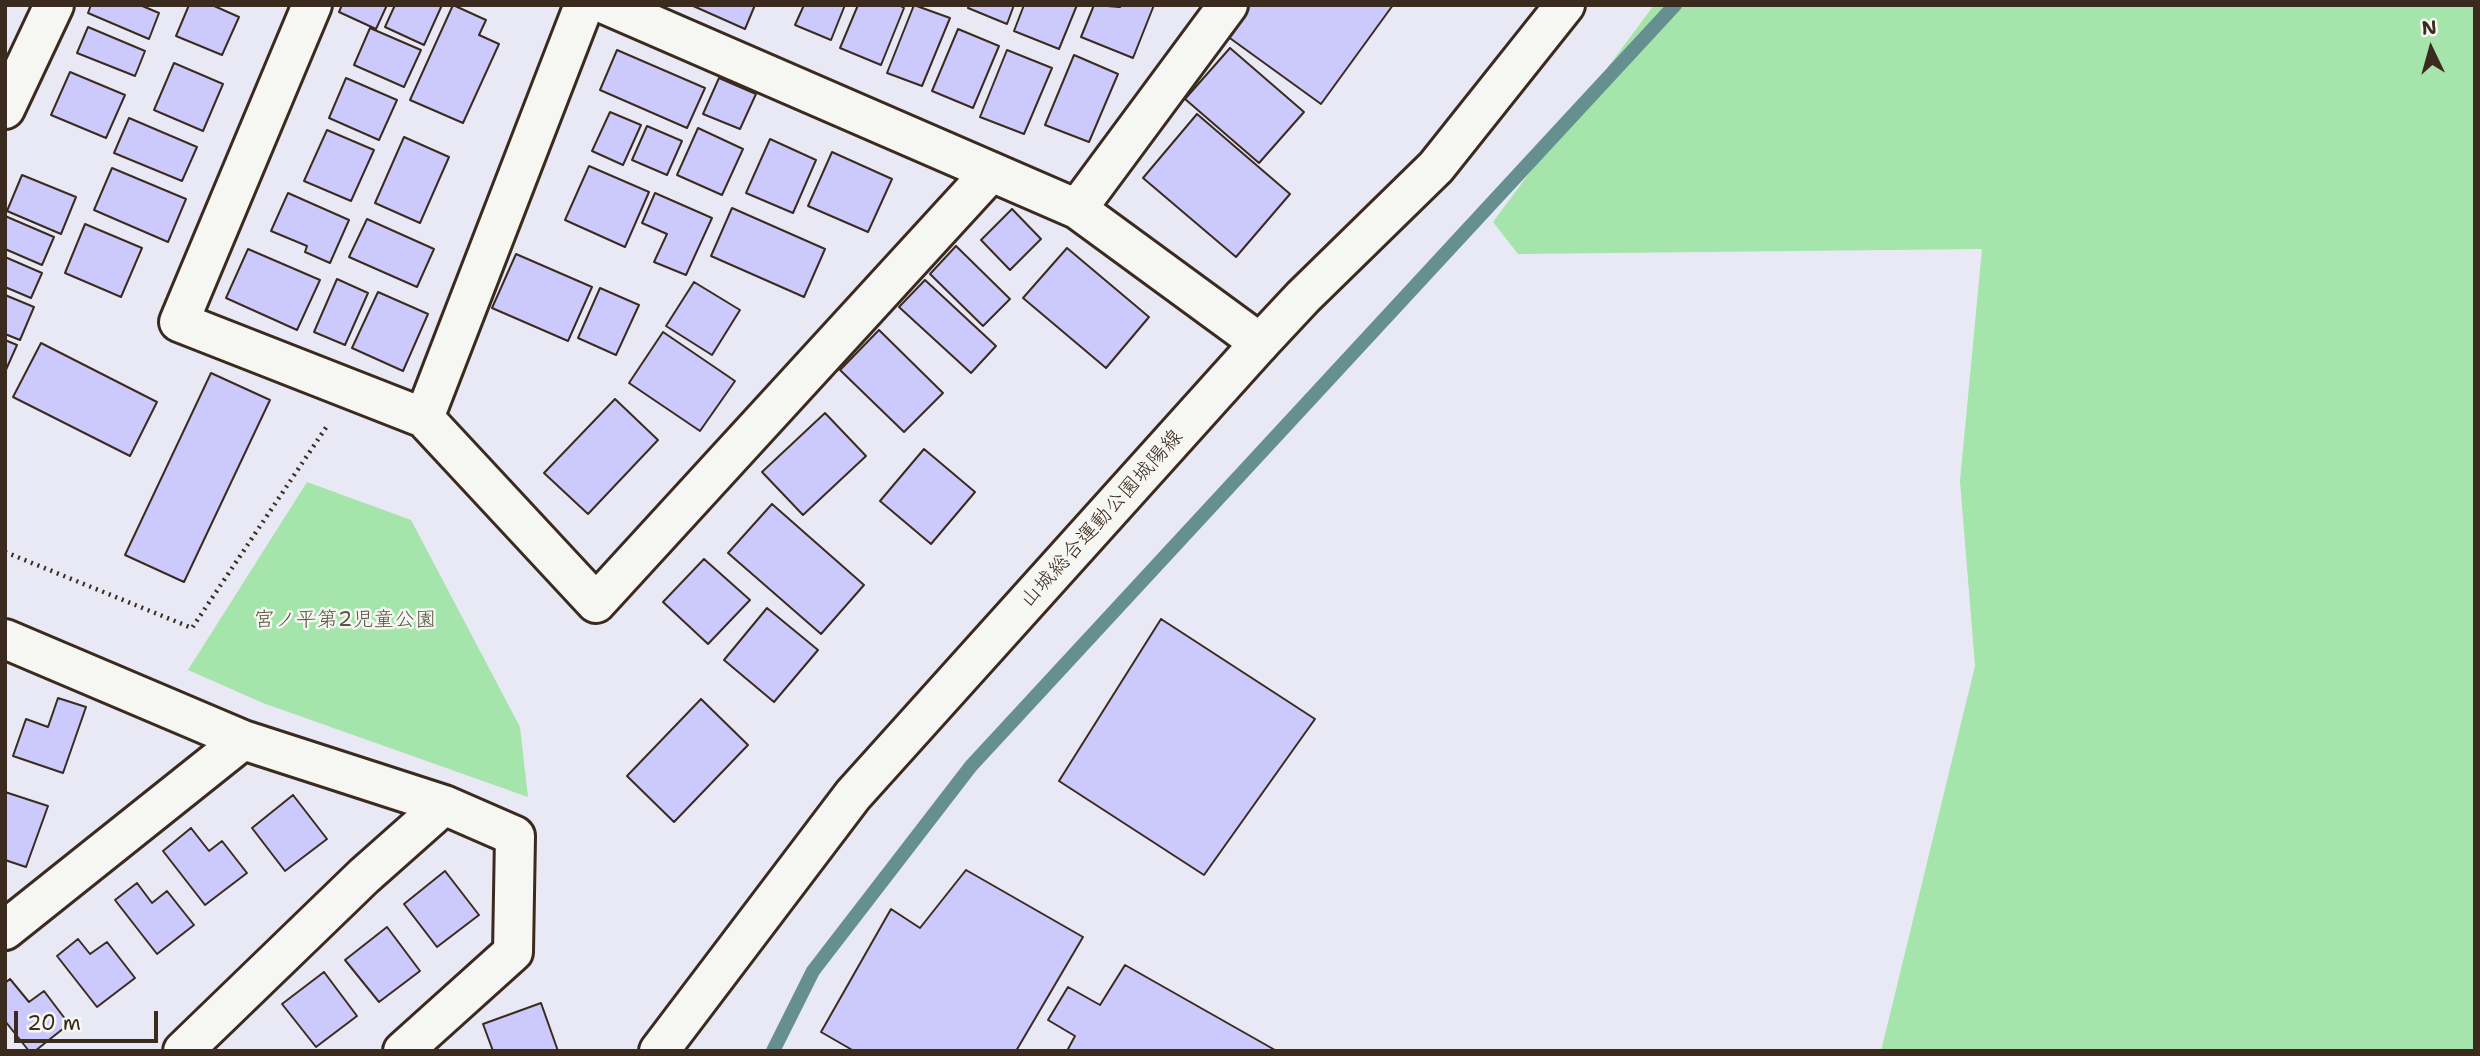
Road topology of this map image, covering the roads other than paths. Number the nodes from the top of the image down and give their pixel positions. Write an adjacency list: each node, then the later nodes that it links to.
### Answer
1 (54, 5): 7 (street)
2 (312, 5): 11 (street)
3 (584, 5): 11 (street)
4 (607, 5): 8 (street)
5 (1227, 5): 9 (street)
6 (1565, 5): 10 (street, 山城総合運動公園城陽線)
7 (5, 109)
8 (991, 172): 9 (street); 11 (street)
9 (1077, 209): 10 (street)
10 (1260, 343): 18 (street, 山城総合運動公園城陽線)
11 (424, 418)
12 (5, 639): 13 (street)
13 (243, 740): 14 (street); 15 (street)
14 (444, 805): 16 (street); 17 (street)
15 (6, 929)
16 (183, 1051)
17 (403, 1051)
18 (659, 1051)

